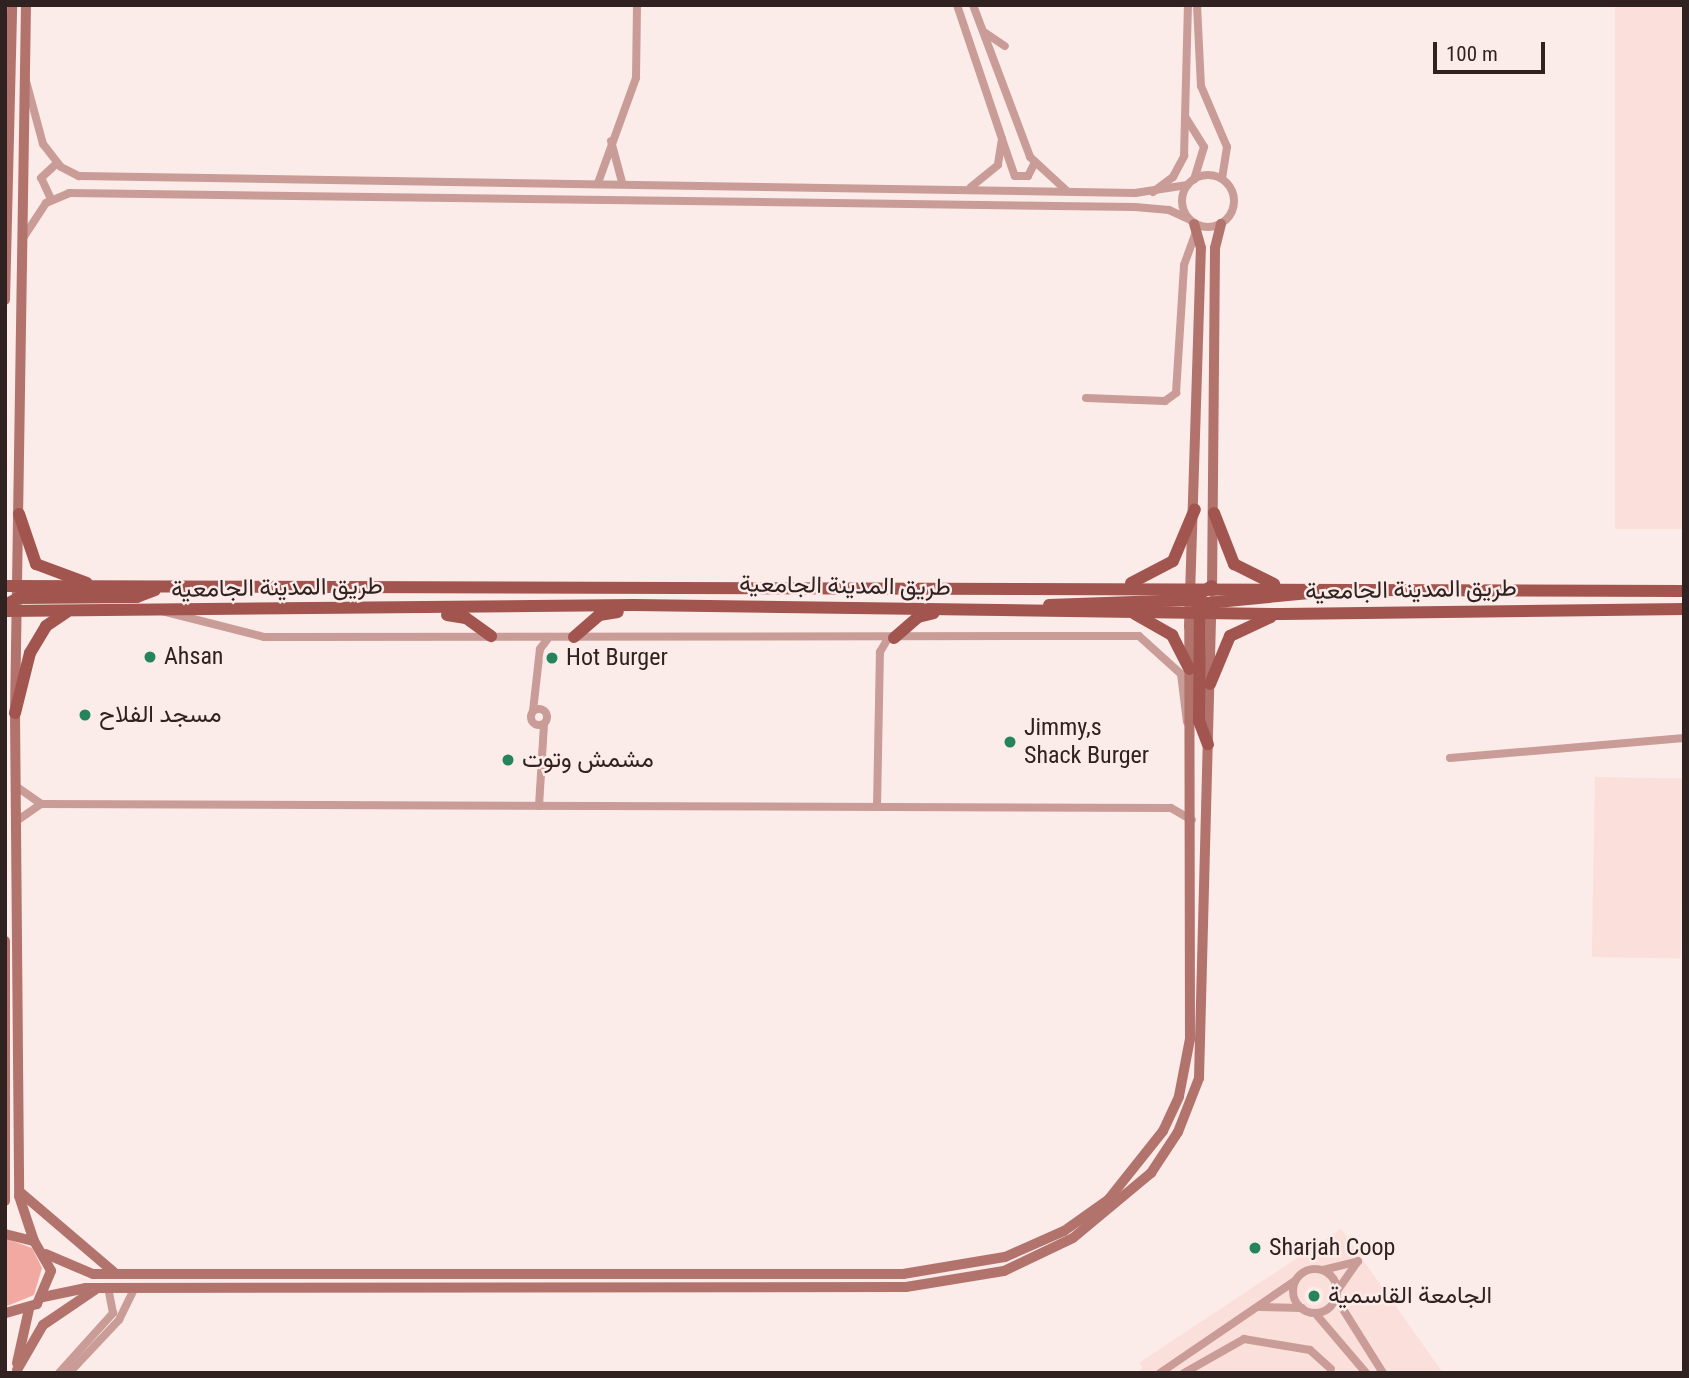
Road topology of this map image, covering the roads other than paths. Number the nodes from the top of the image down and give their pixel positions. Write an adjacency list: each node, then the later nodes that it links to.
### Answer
1 (12, 5): 9 (main road)
2 (26, 5): 11 (main road)
3 (637, 5): 13 (street)
4 (957, 5): 14 (street)
5 (973, 5): 8 (street)
6 (1188, 5): 12 (street)
7 (1196, 5): 17 (street)
8 (983, 31): 10 (street); 16 (street)
9 (8, 36): 30 (main road)
10 (1005, 46)
11 (25, 78): 15 (street); 29 (main road)
12 (1186, 118): 19 (street); 24 (street)
13 (611, 135): 18 (street); 20 (street)
14 (1002, 139): 16 (street); 22 (street)
15 (57, 163): 20 (street); 25 (street)
16 (1034, 164): 23 (street)
17 (1222, 179): 19 (street); 27 (street)
18 (622, 182): 20 (street); 21 (street)
19 (1190, 182): 24 (street); 28 (street)
20 (598, 183)
21 (893, 187): 22 (street); 26 (street)
22 (967, 189): 23 (street)
23 (1069, 192): 24 (street)
24 (1148, 193)
25 (51, 199): 26 (street); 29 (street)
26 (892, 202): 28 (street)
27 (1221, 224): 28 (street); 33 (main road)
28 (1194, 225): 31 (street); 32 (main road)
29 (23, 239): 34 (main road)
30 (5, 300)
31 (1086, 398)
32 (1195, 509): 36 (main road); 42 (main road)
33 (1214, 513): 37 (main road); 42 (main road)
34 (19, 514): 35 (main road); 41 (main road)
35 (90, 586): 38 (main road, طريق المدينة الجامعية); 41 (main road, طريق المدينة الجامعية)
36 (1123, 586): 38 (main road, طريق المدينة الجامعية); 42 (main road, طريق المدينة الجامعية)
37 (1281, 587): 39 (main road, طريق المدينة الجامعية); 42 (main road, طريق المدينة الجامعية)
38 (158, 588): 41 (main road)
39 (1334, 589): 40 (main road, طريق المدينة الجامعية); 42 (main road)
40 (1684, 590)
41 (10, 599): 49 (main road, طريق المدينة الجامعية); 63 (main road)
42 (1201, 600): 46 (main road); 50 (main road, طريق المدينة الجامعية); 51 (main road, طريق المدينة الجامعية); 60 (main road); 61 (main road); 69 (main road)
43 (634, 605): 44 (main road, طريق المدينة الجامعية); 45 (main road, طريق المدينة الجامعية); 55 (main road)
44 (428, 608): 48 (main road, طريق المدينة الجامعية); 52 (main road)
45 (949, 608): 46 (main road, طريق المدينة الجامعية); 57 (main road)
46 (1039, 609): 50 (main road, طريق المدينة الجامعية)
47 (1684, 609): 51 (main road, طريق المدينة الجامعية)
48 (162, 611): 49 (main road, طريق المدينة الجامعية); 52 (street)
49 (67, 612): 63 (main road)
50 (1131, 612): 60 (main road)
51 (1282, 614): 61 (main road)
52 (491, 636): 53 (street)
53 (528, 637): 54 (street); 58 (street)
54 (549, 637): 55 (street); 58 (street)
55 (574, 637): 56 (street)
56 (868, 638): 57 (street); 59 (street)
57 (891, 638): 59 (street); 66 (street)
58 (540, 657): 62 (street)
59 (880, 657): 75 (street)
60 (1189, 669): 66 (main road)
61 (1210, 684): 69 (main road)
62 (538, 711): 64 (street); 65 (street)
63 (15, 713): 71 (main road)
64 (533, 724): 65 (street); 68 (street)
65 (544, 724): 68 (street)
66 (1190, 726): 72 (main road)
67 (1684, 738): 70 (street)
68 (539, 743): 74 (street)
69 (1208, 744): 89 (main road)
70 (1450, 758)
71 (17, 787): 73 (street); 77 (main road)
72 (1191, 793): 76 (street); 78 (main road)
73 (41, 804): 74 (street); 77 (street)
74 (539, 806): 75 (street)
75 (877, 806): 76 (street)
76 (1171, 808): 78 (street)
77 (18, 820): 80 (main road)
78 (1192, 820): 86 (main road)
79 (5, 941): 81 (main road)
80 (19, 1191): 83 (main road); 86 (main road)
81 (5, 1201)
82 (5, 1234): 83 (main road)
83 (34, 1241): 84 (main road)
84 (46, 1254): 86 (main road); 91 (main road)
85 (1323, 1270): 87 (street); 90 (street); 90 (street)
86 (116, 1274)
87 (1295, 1281): 92 (street); 94 (street)
88 (103, 1288): 89 (main road); 91 (main road); 97 (main road); 99 (street)
89 (134, 1289): 100 (street)
90 (1336, 1295): 96 (street); 104 (street)
91 (43, 1297): 93 (main road)
92 (1301, 1308): 94 (street); 96 (street)
93 (29, 1309): 95 (main road); 97 (main road)
94 (1253, 1309): 101 (street)
95 (5, 1313)
96 (1315, 1313): 103 (street)
97 (17, 1371)
98 (1332, 1371): 102 (street)
99 (59, 1373)
100 (69, 1373)
101 (1160, 1373)
102 (1184, 1373)
103 (1367, 1373)
104 (1383, 1373)

